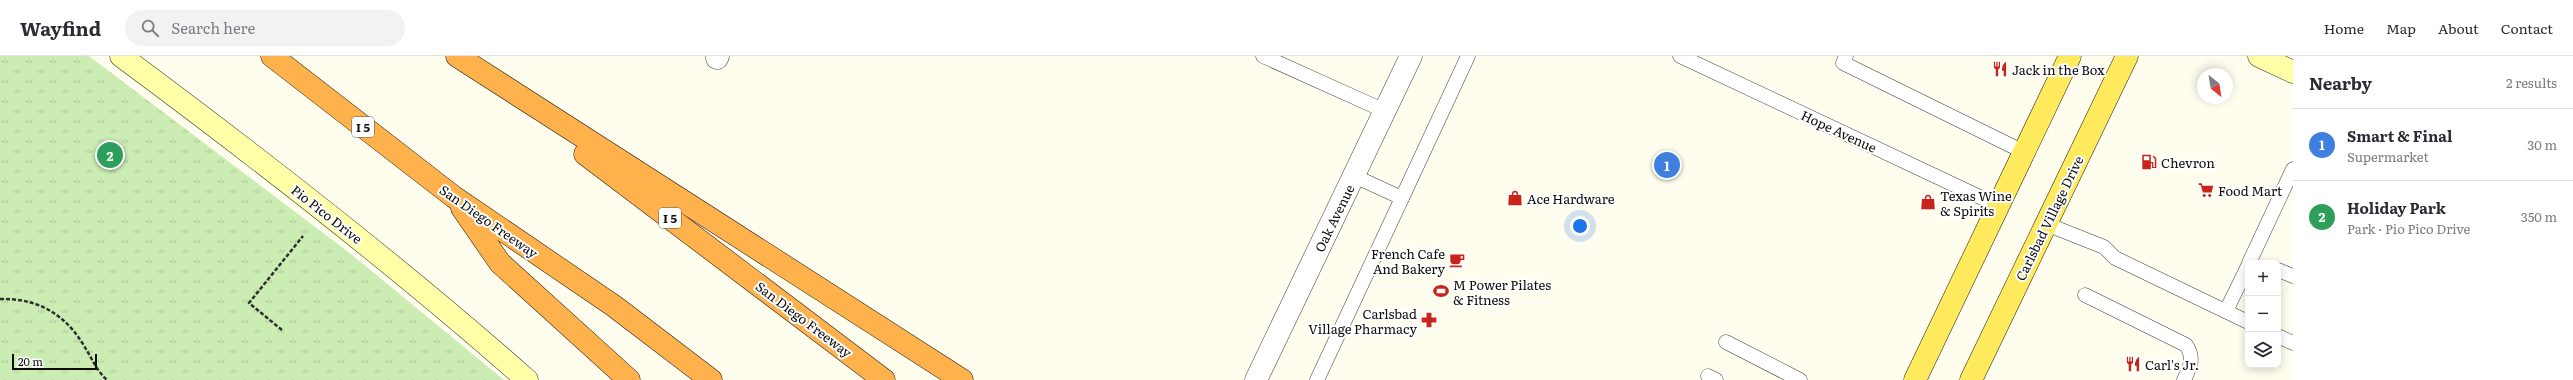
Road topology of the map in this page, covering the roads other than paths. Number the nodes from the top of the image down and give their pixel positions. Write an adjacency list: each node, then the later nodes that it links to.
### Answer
1 (121, 56): 32 (street, Pio Pico Drive)
2 (272, 56): 17 (highway, San Diego Freeway / I 5)
3 (456, 56): 35 (highway, San Diego Freeway / I 5); 36 (highway)
4 (1263, 56): 13 (lane)
5 (1411, 56): 13 (street, Oak Avenue)
6 (1468, 56): 18 (lane)
7 (1680, 56): 19 (lane, Hope Avenue)
8 (1846, 56): 14 (lane)
9 (2070, 56): 14 (main road)
10 (2127, 56): 20 (main road, Carlsbad Village Drive)
11 (2259, 56): 12 (street)
12 (2293, 72)
13 (1385, 111): 16 (street, Oak Avenue)
14 (2024, 152): 19 (main road)
15 (2293, 169): 21 (lane)
16 (1354, 176): 18 (lane); 37 (street, Oak Avenue)
17 (454, 197): 33 (highway); 34 (highway, San Diego Freeway / I 5)
18 (1402, 198): 38 (lane)
19 (1998, 206): 31 (main road)
20 (2046, 224): 26 (lane); 40 (main road, Carlsbad Village Drive)
21 (2254, 260)
22 (2281, 271): 23 (lane)
23 (2293, 276)
24 (2245, 278): 26 (lane)
25 (2085, 295): 41 (lane)
26 (2226, 312): 27 (lane)
27 (2245, 321)
28 (2281, 337): 30 (lane)
29 (1726, 342): 39 (lane)
30 (2293, 343)
31 (1920, 377)
32 (527, 380)
33 (629, 380)
34 (710, 380)
35 (884, 380)
36 (962, 380)
37 (1256, 380)
38 (1317, 380)
39 (1800, 380)
40 (1970, 380)
41 (2184, 380)

